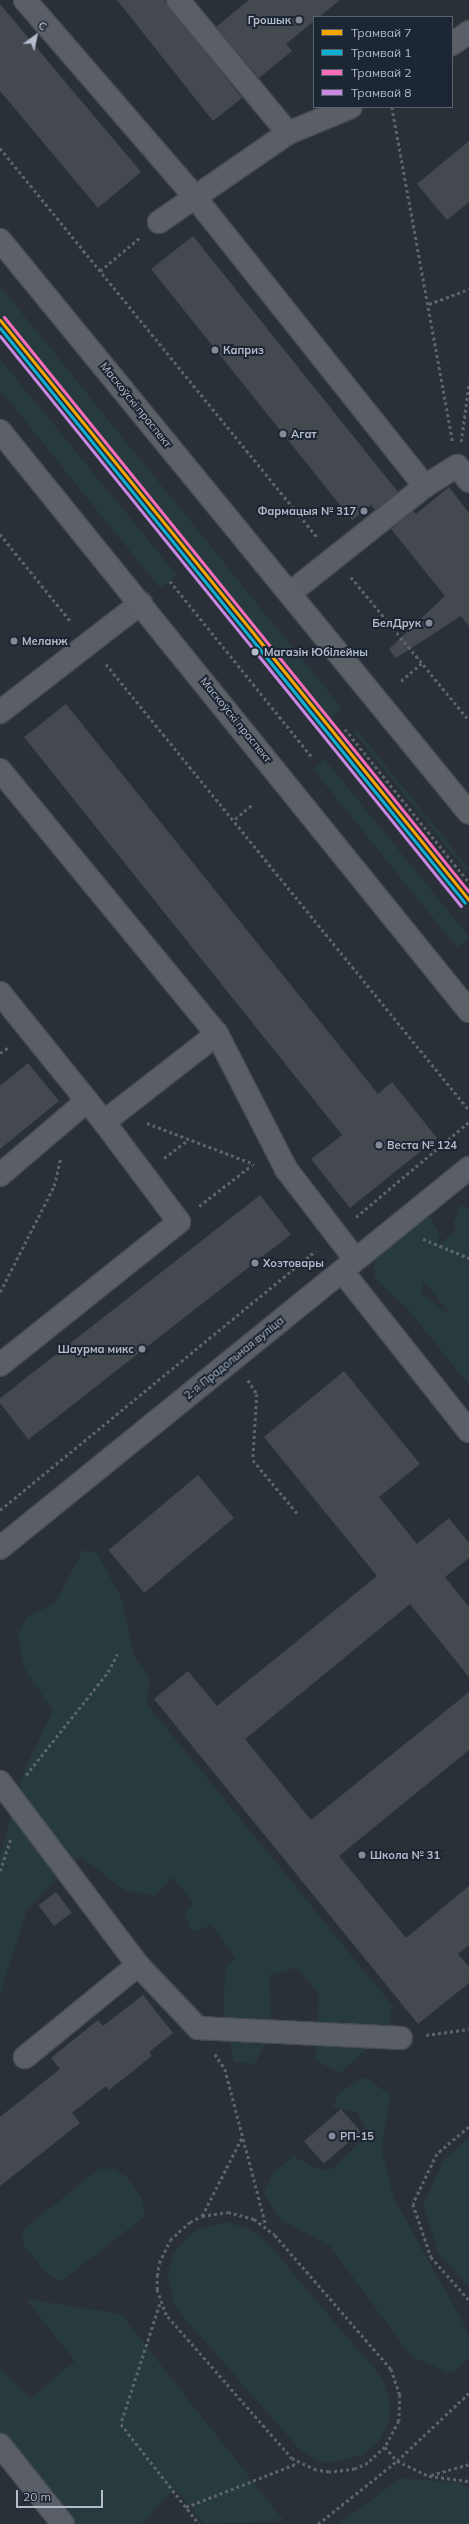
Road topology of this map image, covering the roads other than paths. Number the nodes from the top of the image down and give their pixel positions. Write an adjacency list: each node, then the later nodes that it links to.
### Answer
1 (25, 0): 7 (street)
2 (189, 4): 6 (street)
3 (469, 32): 4 (street)
4 (453, 43)
5 (349, 108): 6 (street)
6 (288, 134): 7 (street)
7 (194, 196): 8 (street); 13 (street)
8 (159, 222)
9 (0, 240): 10 (main road, Маскоўскі праспект)
10 (8, 257): 14 (main road, Маскоўскі праспект)
11 (0, 431): 15 (main road, Маскоўскі праспект)
12 (463, 473): 13 (street)
13 (425, 486): 14 (street)
14 (290, 593): 18 (main road, Маскоўскі праспект)
15 (141, 603): 16 (street); 20 (main road, Маскоўскі праспект)
16 (0, 712)
17 (0, 770): 21 (street)
18 (469, 812)
19 (0, 993): 22 (street)
20 (469, 1011)
21 (217, 1034): 23 (street); 26 (street)
22 (87, 1102): 23 (street); 25 (street)
23 (112, 1117): 27 (street)
24 (469, 1168): 26 (street, 2-я Прадольная вуліца)
25 (0, 1175)
26 (348, 1265): 28 (street); 29 (street, 2-я Прадольная вуліца)
27 (0, 1365)
28 (469, 1431)
29 (0, 1548)
30 (11, 1781): 31 (street)
31 (138, 1965): 32 (street); 33 (street)
32 (401, 2038)
33 (25, 2057)
34 (0, 2446): 35 (street)
35 (63, 2524)

